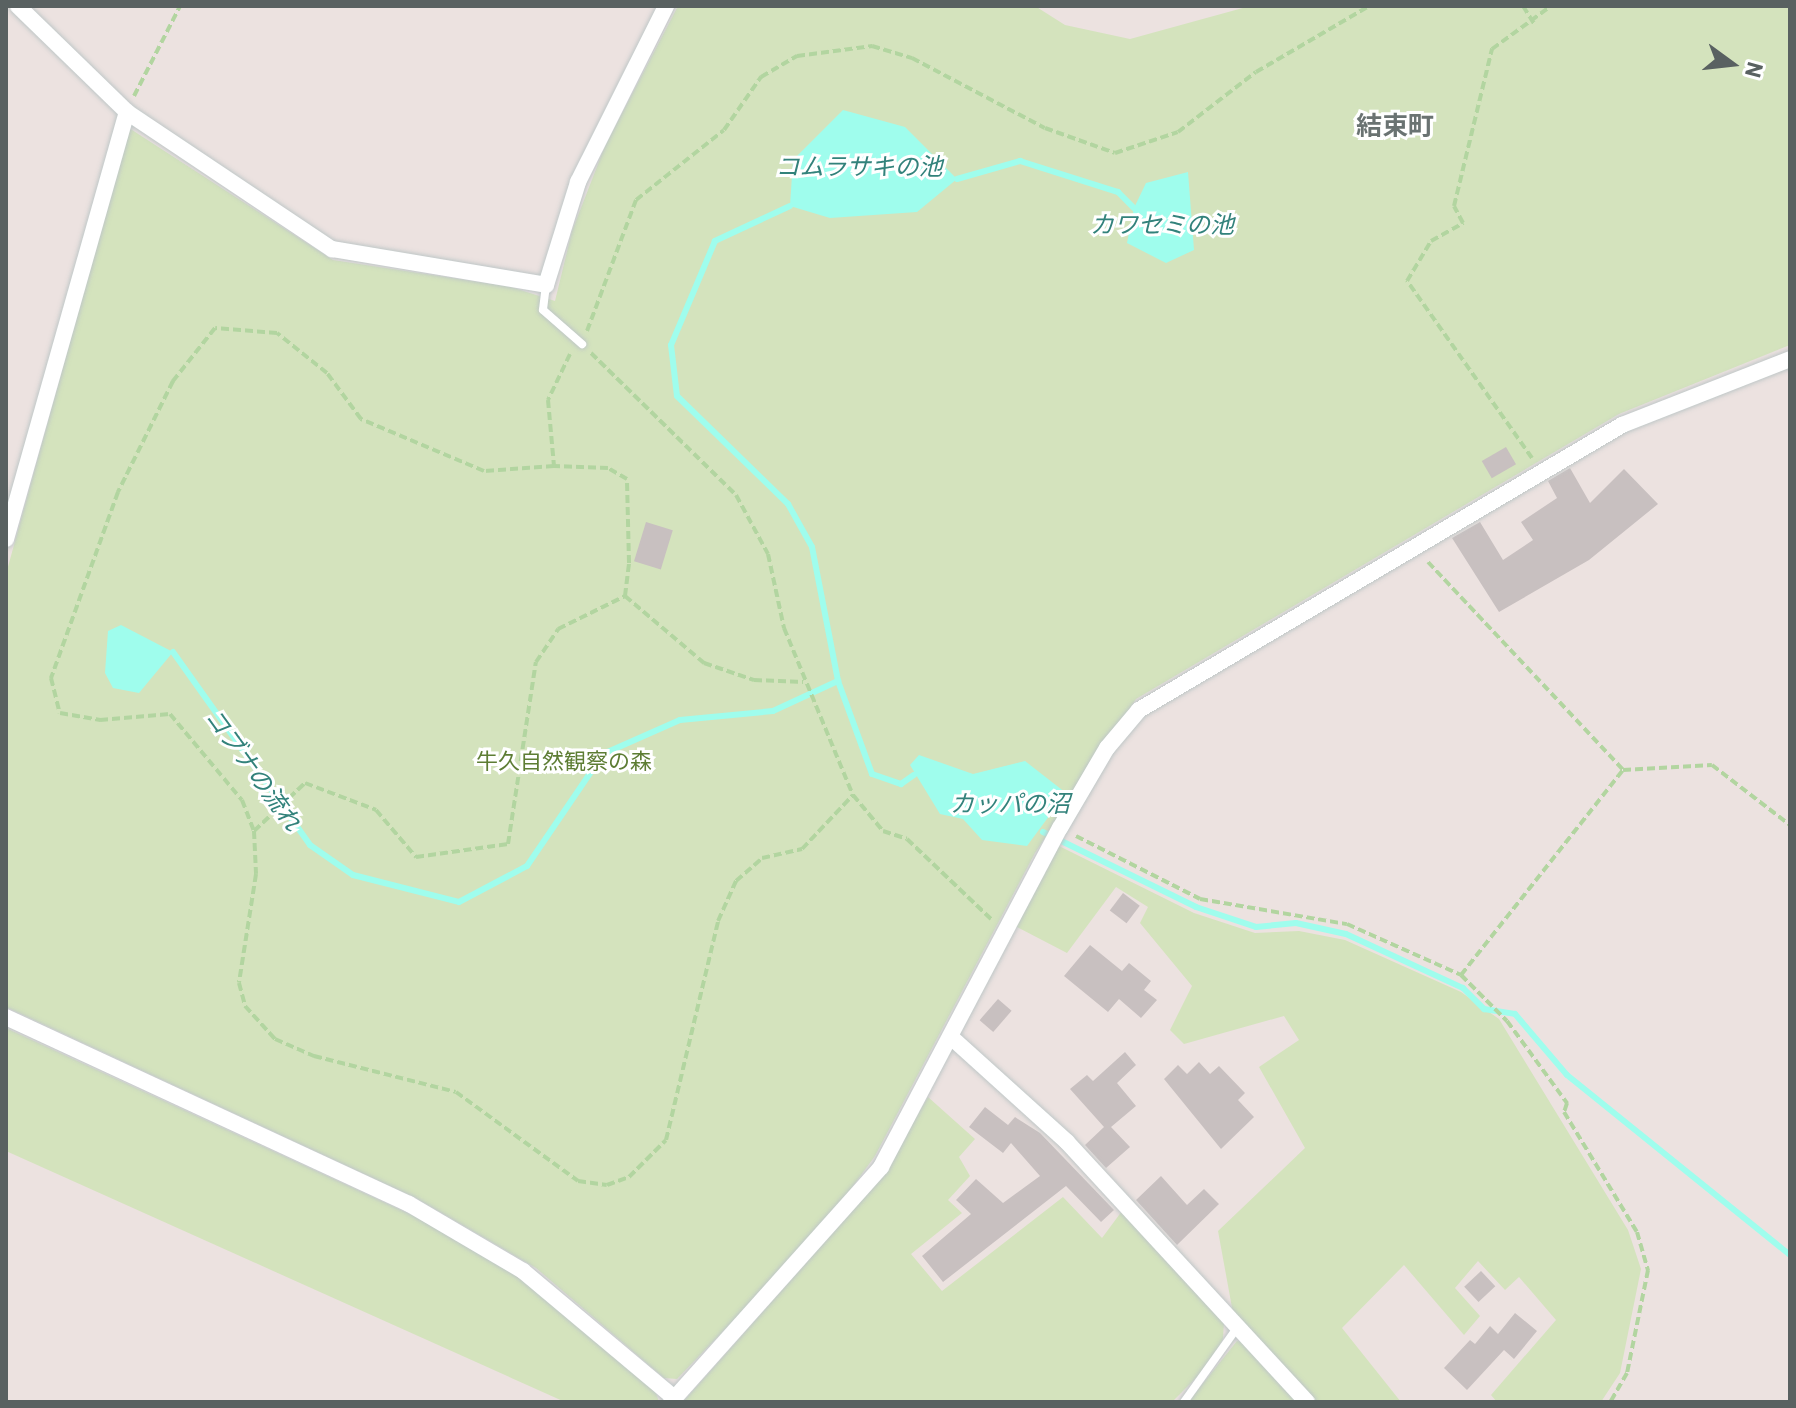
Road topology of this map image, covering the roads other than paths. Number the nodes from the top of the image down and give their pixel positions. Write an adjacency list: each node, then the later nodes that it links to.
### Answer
1 (18, 6): 3 (street)
2 (666, 6): 4 (street)
3 (127, 112): 4 (street); 7 (street)
4 (546, 285): 5 (lane)
5 (582, 344)
6 (1790, 359): 9 (street)
7 (6, 539)
8 (6, 1017): 11 (street)
9 (952, 1038): 10 (street); 11 (street)
10 (1237, 1327): 12 (lane); 13 (street)
11 (672, 1400)
12 (1184, 1402)
13 (1307, 1402)

